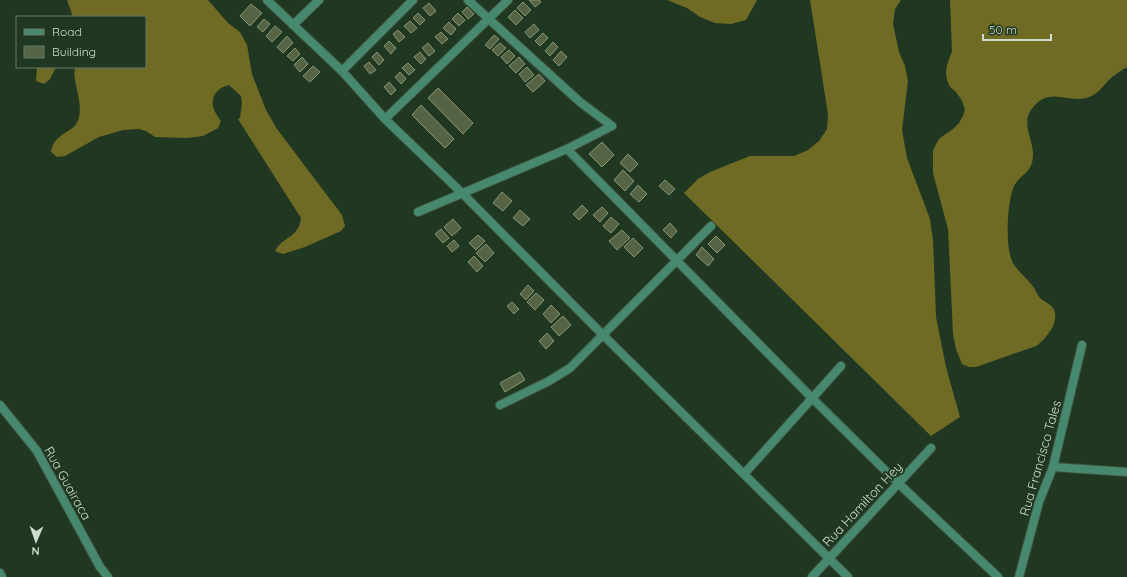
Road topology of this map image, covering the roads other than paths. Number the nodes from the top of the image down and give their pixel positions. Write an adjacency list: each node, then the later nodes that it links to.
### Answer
1 (267, 0): 7 (street)
2 (319, 0): 7 (street)
3 (413, 0): 8 (street)
4 (468, 0): 6 (street)
5 (508, 0): 6 (street)
6 (489, 19): 9 (street); 10 (street)
7 (293, 25): 8 (street)
8 (342, 71): 9 (street)
9 (385, 119): 11 (street)
10 (567, 149): 11 (street); 14 (street)
11 (463, 194): 12 (street); 15 (street)
12 (418, 212)
13 (711, 226): 14 (street)
14 (677, 260): 15 (street); 18 (street)
15 (602, 334): 20 (street); 24 (street)
16 (1082, 345): 22 (street, Rua Francisco Tales)
17 (841, 366): 18 (street)
18 (812, 398): 24 (street); 25 (street)
19 (0, 405): 29 (street, Rua Guairaca)
20 (500, 405)
21 (931, 448): 25 (street, Rua Hamilton Hey)
22 (1053, 467): 23 (street); 33 (street, Rua Francisco Tales)
23 (1127, 472)
24 (744, 474): 26 (street)
25 (898, 483): 26 (street, Rua Hamilton Hey); 32 (street)
26 (829, 559): 30 (street, Rua Hamilton Hey); 31 (street)
27 (0, 573): 28 (street)
28 (2, 577)
29 (108, 577)
30 (812, 577)
31 (848, 577)
32 (998, 577)
33 (1019, 577)

